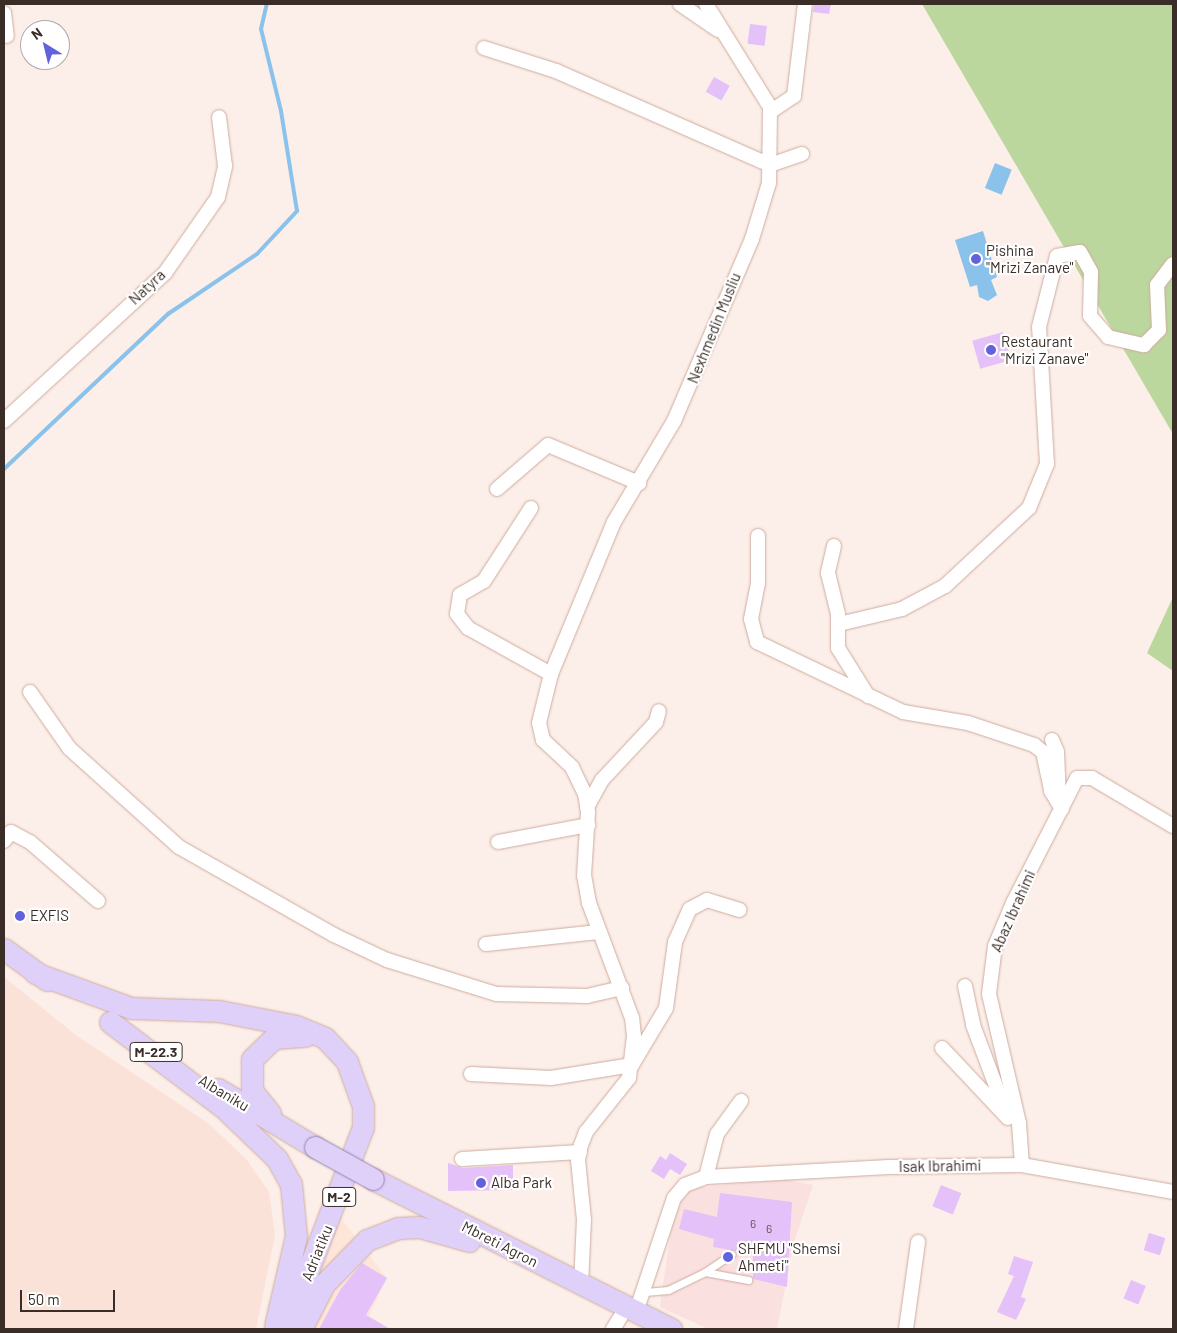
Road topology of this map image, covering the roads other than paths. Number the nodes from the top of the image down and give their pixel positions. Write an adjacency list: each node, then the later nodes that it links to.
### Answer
1 (680, 4): 5 (street)
2 (706, 4): 5 (street)
3 (805, 4): 8 (street)
4 (4, 13): 6 (street)
5 (719, 30): 8 (street, Nexhmedin Musliu)
6 (7, 36)
7 (484, 48): 11 (street)
8 (770, 112): 11 (street, Nexhmedin Musliu)
9 (219, 117): 13 (street, Natyra)
10 (802, 154): 11 (street)
11 (770, 165): 14 (street, Nexhmedin Musliu)
12 (1173, 264): 19 (street)
13 (4, 421)
14 (639, 484): 15 (street); 20 (street, Nexhmedin Musliu)
15 (497, 489)
16 (532, 508): 20 (street)
17 (758, 536): 22 (street)
18 (834, 546): 19 (street)
19 (839, 624): 22 (street)
20 (551, 674): 25 (street, Nexhmedin Musliu)
21 (30, 692): 38 (street)
22 (870, 698): 26 (street)
23 (659, 711): 25 (street)
24 (1052, 740): 26 (street)
25 (587, 807): 27 (street, Nexhmedin Musliu)
26 (1062, 809): 28 (street, Abaz Ibrahimi); 46 (street, Abaz Ibrahimi)
27 (588, 825): 30 (street); 33 (street, Nexhmedin Musliu)
28 (1173, 826)
29 (4, 841): 31 (street)
30 (498, 842)
31 (98, 901)
32 (740, 910): 42 (street, Nexhmedin Musliu)
33 (598, 932): 34 (street); 38 (street, Nexhmedin Musliu)
34 (486, 944)
35 (4, 950): 36 (main road, Albaniku / M-22.3)
36 (35, 973): 39 (main road, Albaniku / M-22.3); 41 (main road)
37 (965, 986): 45 (street)
38 (622, 988): 42 (street, Nexhmedin Musliu)
39 (110, 1022): 47 (main road, Albaniku / M-22.3); 62 (main road)
40 (942, 1048): 45 (street)
41 (347, 1062): 47 (main road, M-2); 63 (main road, Adriatiku / M-2)
42 (632, 1065): 43 (street); 48 (street, Nexhmedin Musliu)
43 (471, 1074)
44 (741, 1101): 51 (street)
45 (1008, 1118): 46 (street)
46 (1020, 1135): 50 (street, Abaz Ibrahimi)
47 (315, 1147): 52 (main road, Albaniku / M-2, bridge)
48 (580, 1152): 49 (street); 59 (street, Nexhmedin Musliu)
49 (462, 1159)
50 (1022, 1165): 51 (street, Isak Ibrahimi); 53 (street, Isak Ibrahimi)
51 (706, 1177): 60 (street, Isak Ibrahimi)
52 (373, 1179): 56 (main road, Mbreti Agron / M-2)
53 (1173, 1192)
54 (918, 1242): 66 (street)
55 (732, 1254): 57 (lane)
56 (525, 1257): 59 (main road, Mbreti Agron / M-2); 64 (main road, M-2)
57 (705, 1272): 58 (lane); 60 (lane)
58 (748, 1280)
59 (580, 1285): 61 (main road, Mbreti Agron / M-2)
60 (645, 1292): 61 (street, Isak Ibrahimi)
61 (651, 1322): 65 (street)
62 (274, 1329)
63 (286, 1329)
64 (300, 1329)
65 (613, 1329)
66 (906, 1329)

